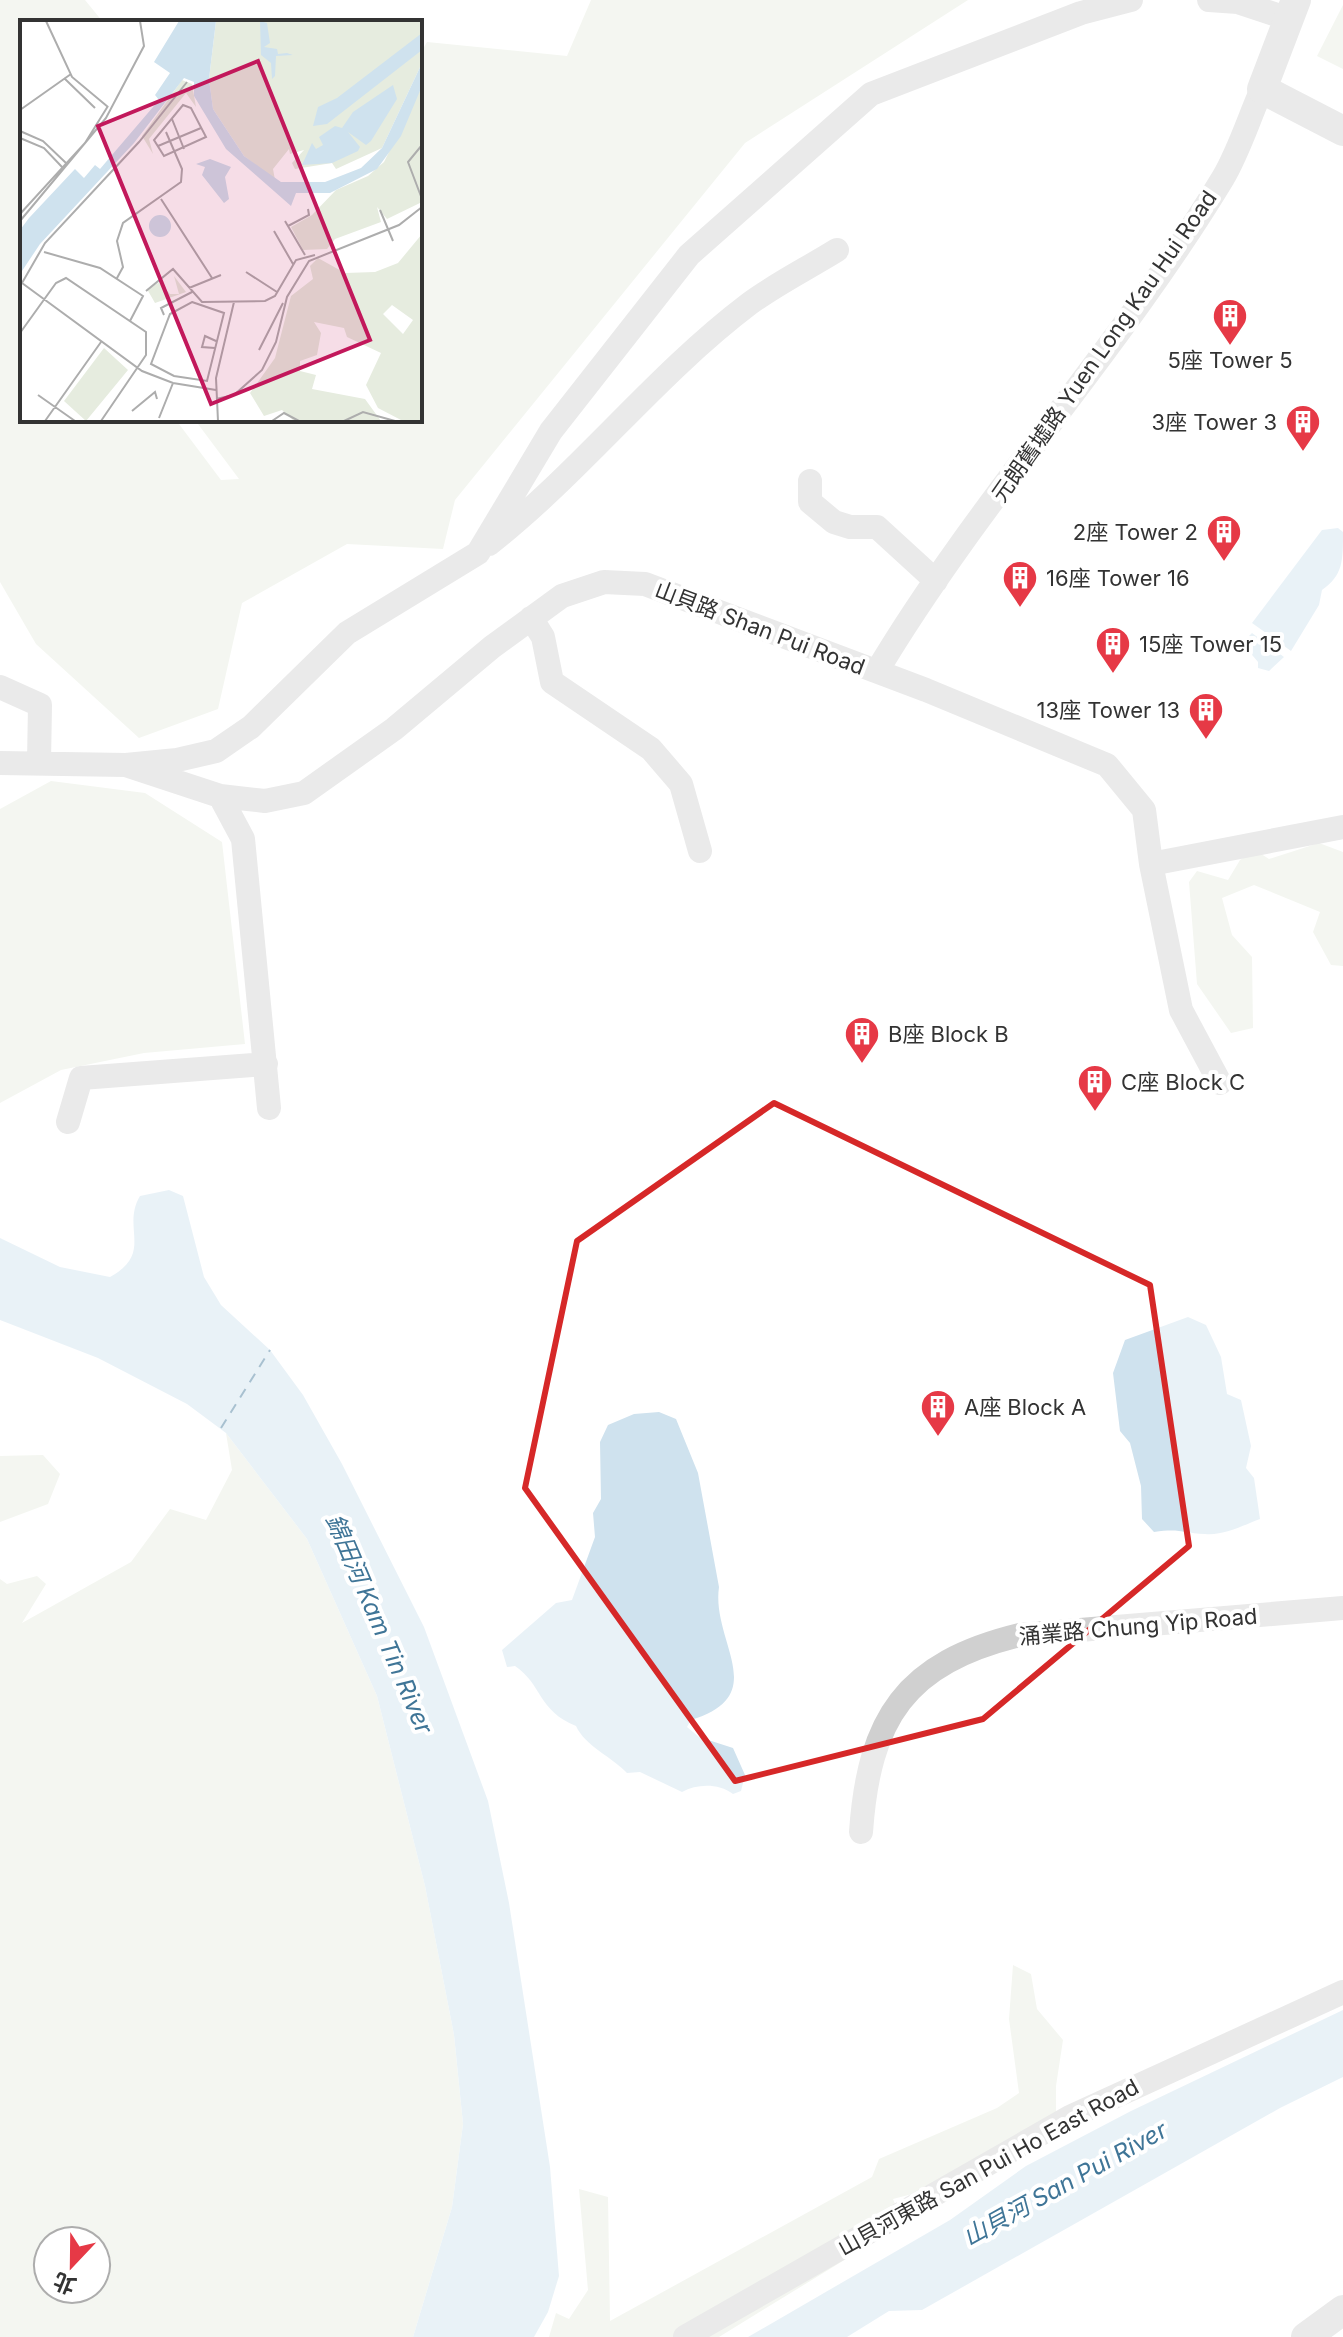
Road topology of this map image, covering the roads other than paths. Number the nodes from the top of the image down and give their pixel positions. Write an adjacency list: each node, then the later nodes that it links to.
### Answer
1 (1131, 0): 9 (street)
2 (1209, 0): 3 (street)
3 (1238, 1): 4 (street)
4 (1292, 10): 5 (street, 元朗舊墟路 Yuen Long Kau Hui Road)
5 (1262, 89): 6 (street); 10 (street, 元朗舊墟路 Yuen Long Kau Hui Road)
6 (1343, 131)
7 (837, 250): 9 (street)
8 (810, 481): 10 (street)
9 (478, 553): 16 (street)
10 (936, 581): 12 (street, 元朗舊墟路 Yuen Long Kau Hui Road)
11 (531, 618): 12 (street, 山貝路 Shan Pui Road); 17 (street, 山貝路 Shan Pui Road); 19 (street)
12 (877, 671): 20 (street, 山貝路 Shan Pui Road)
13 (0, 687): 14 (street)
14 (39, 762): 15 (street); 16 (street)
15 (0, 763)
16 (126, 765): 17 (street, 山貝路 Shan Pui Road)
17 (220, 796): 21 (street)
18 (1343, 827): 20 (street)
19 (700, 851)
20 (1151, 864): 22 (street, 山貝路 Shan Pui Road)
21 (266, 1064): 23 (street); 24 (street)
22 (1220, 1083)
23 (269, 1108)
24 (68, 1122)
25 (1343, 1608): 26 (street, 涌業路 Chung Yip Road)
26 (861, 1832)
27 (1343, 1992): 29 (street, 山貝河東路 San Pui Ho East Road)
28 (1343, 2310): 30 (street)
29 (685, 2337)
30 (1306, 2337)

